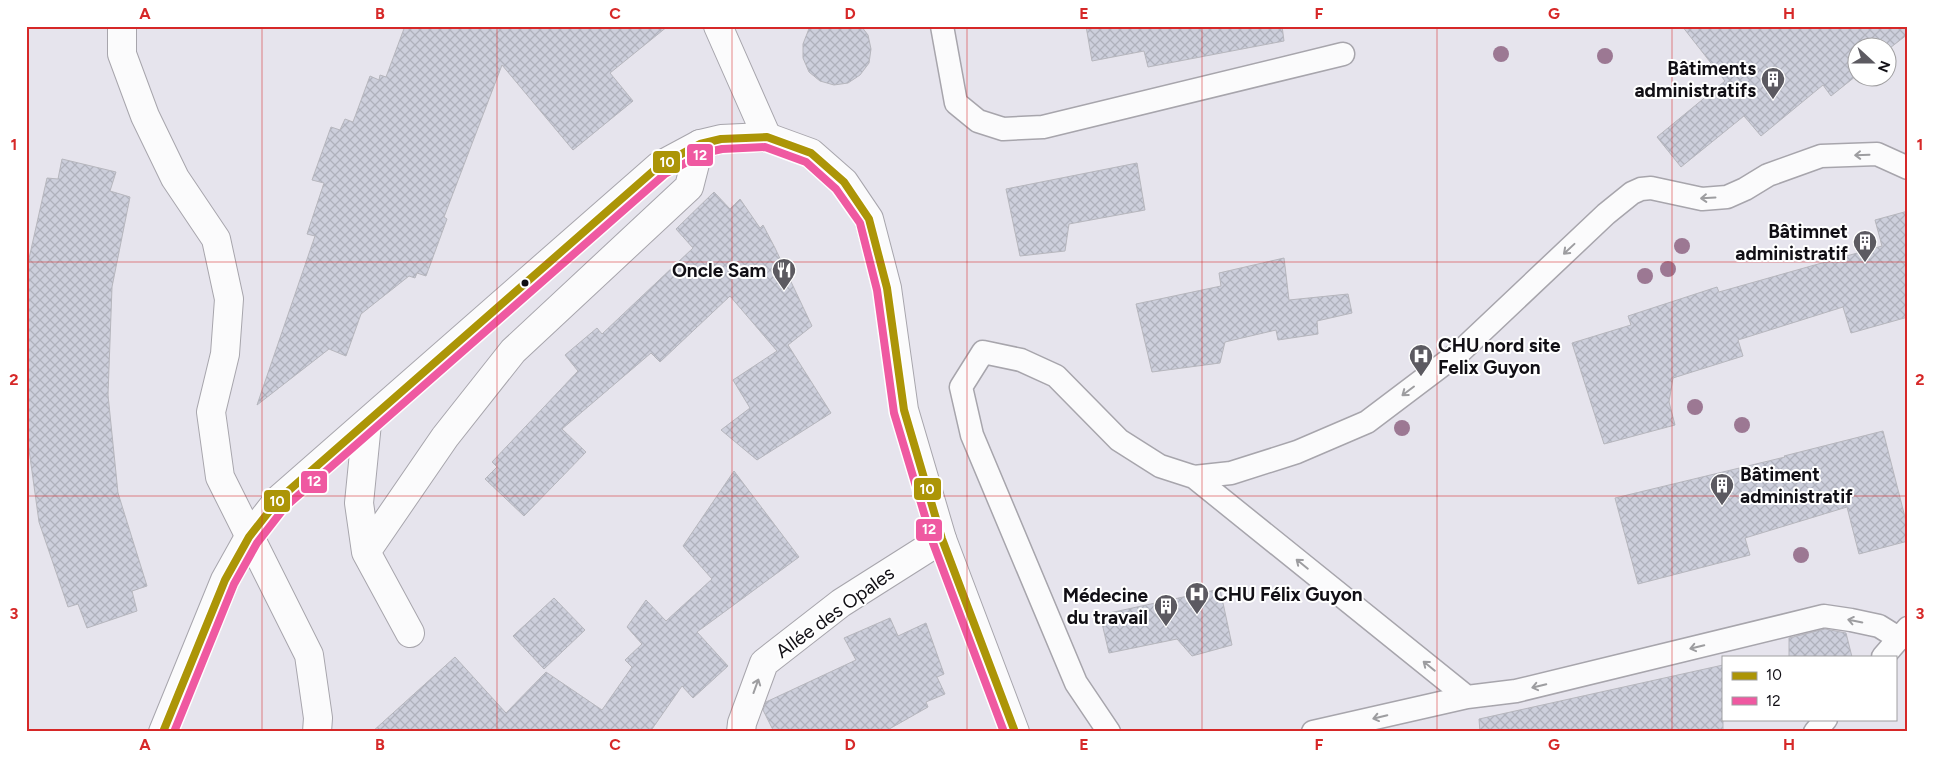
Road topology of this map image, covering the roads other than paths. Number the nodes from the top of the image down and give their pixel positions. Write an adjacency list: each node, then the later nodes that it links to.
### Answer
1 (122, 26): 10 (street)
2 (718, 26): 5 (street)
3 (942, 26): 4 (lane)
4 (1342, 54)
5 (767, 137): 6 (street); 11 (street)
6 (700, 144): 8 (street); 12 (street)
7 (1908, 168): 9 (lane, one-way to 9)
8 (367, 423): 10 (street); 12 (street)
9 (1194, 477): 16 (lane, one-way to 9); 22 (lane)
10 (249, 537): 18 (street); 19 (street)
11 (942, 539): 20 (street, Allée des Opales, one-way to 11); 21 (street)
12 (366, 552): 13 (street)
13 (410, 633)
14 (1904, 634): 15 (lane); 16 (lane, one-way to 16)
15 (1884, 656)
16 (1467, 697): 23 (lane, one-way to 23)
17 (1825, 720): 24 (lane)
18 (163, 732)
19 (317, 732)
20 (741, 732)
21 (1015, 732)
22 (1109, 732)
23 (1313, 732)
24 (1815, 732)

